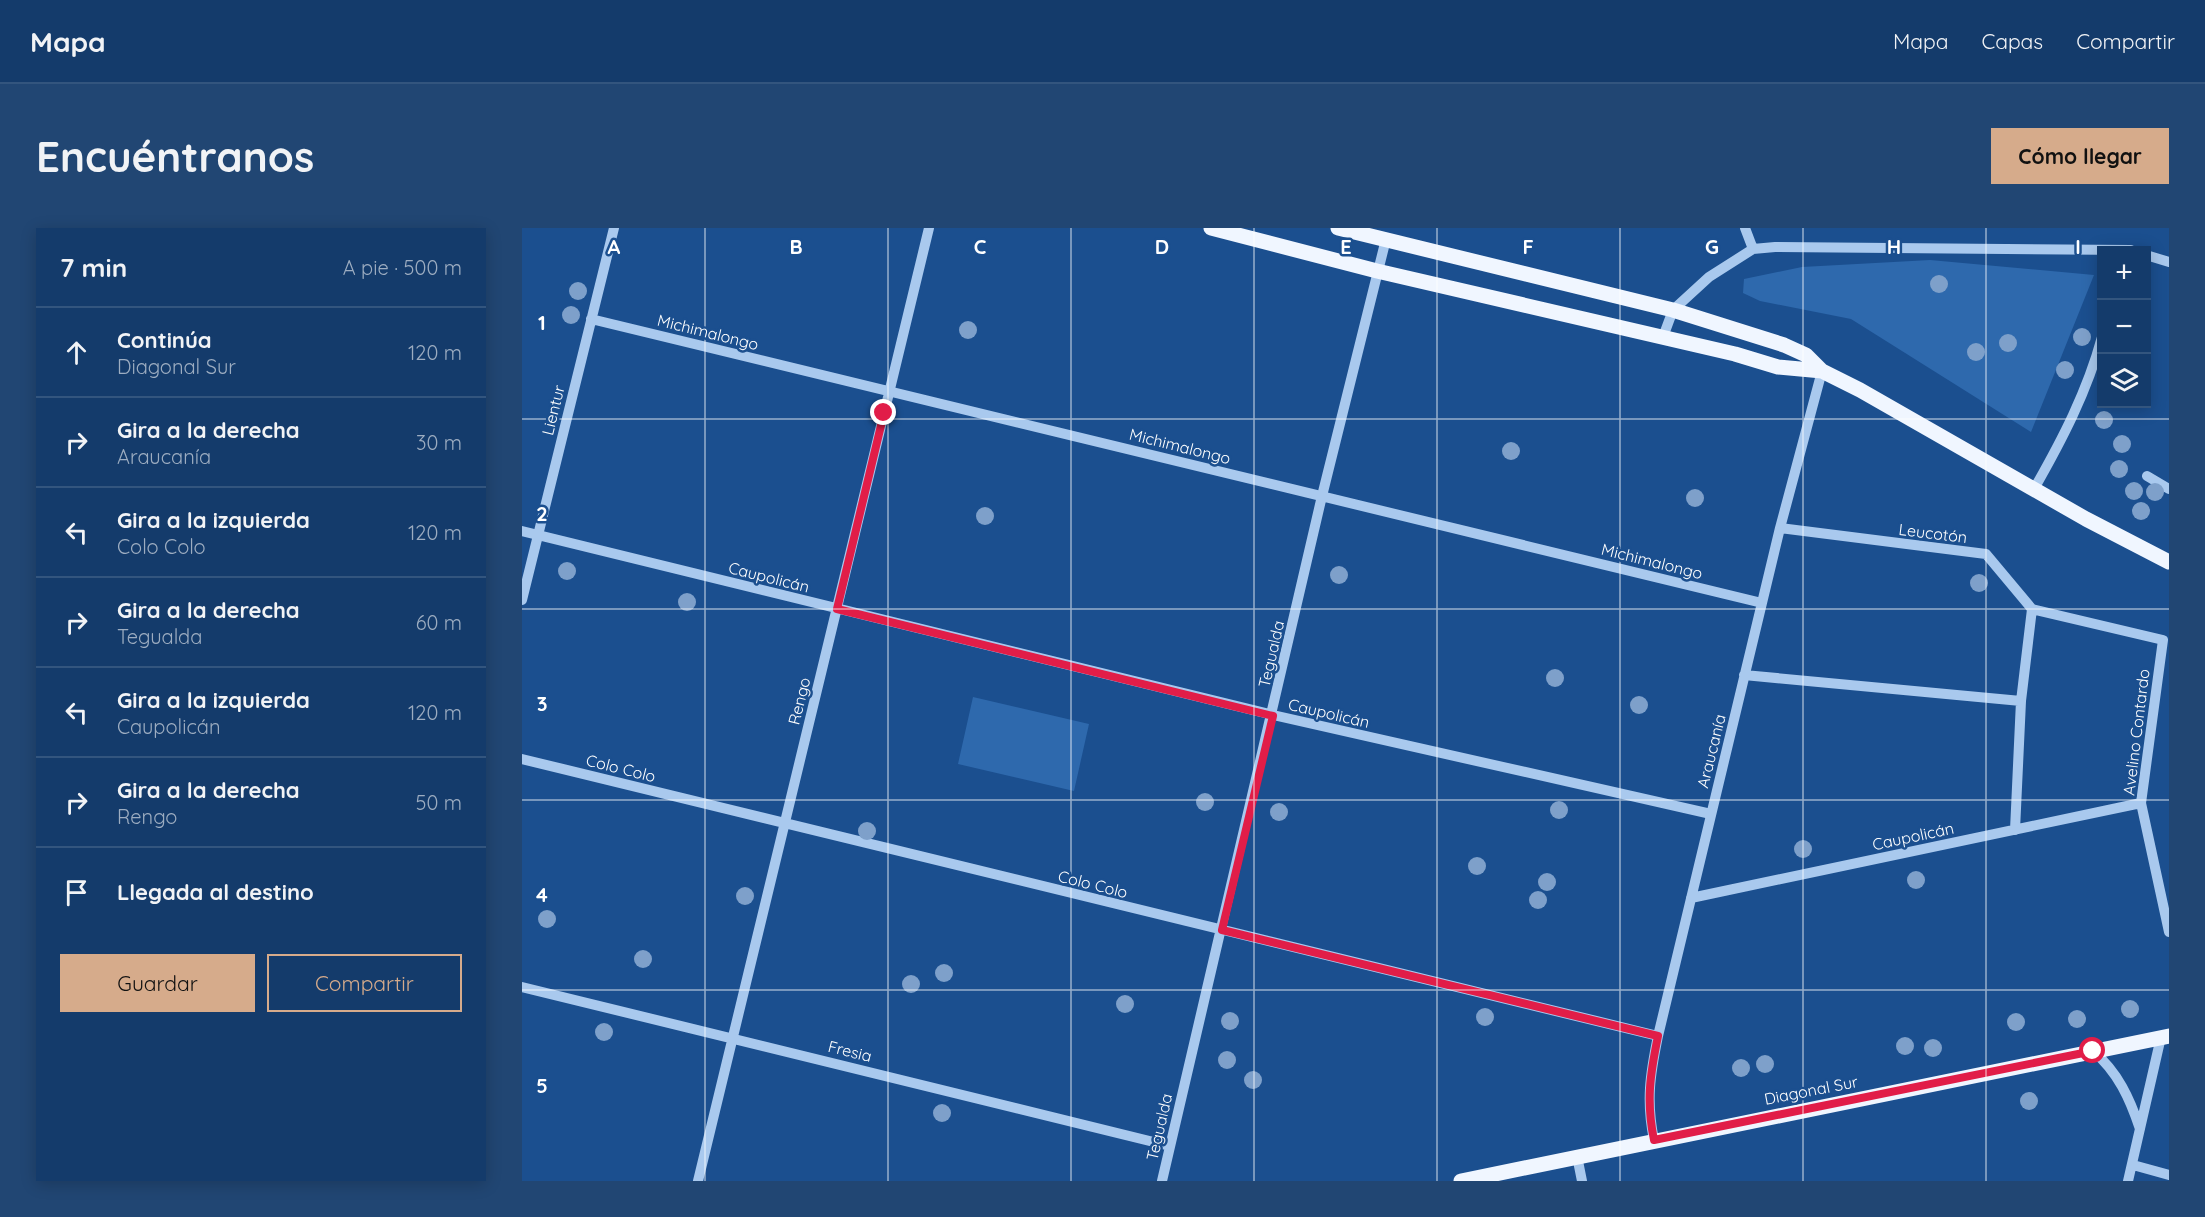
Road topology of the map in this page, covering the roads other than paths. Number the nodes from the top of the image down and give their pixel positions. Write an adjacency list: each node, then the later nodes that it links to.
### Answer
1 (614, 228): 13 (street, Lientur)
2 (929, 228): 17 (street, Rengo)
3 (1211, 228): 11 (main road)
4 (1338, 228): 6 (main road)
5 (1745, 228): 7 (street)
6 (1386, 239): 11 (street, Tegualda); 12 (main road)
7 (1753, 249): 8 (street); 12 (street)
8 (2097, 251)
9 (2151, 257): 10 (street)
10 (2169, 262)
11 (1377, 271): 14 (main road); 21 (street, Tegualda)
12 (1673, 310): 14 (street); 16 (main road)
13 (591, 319): 17 (street, Michimalongo); 24 (street, Lientur)
14 (1663, 337): 16 (main road)
15 (2097, 354): 19 (street)
16 (1822, 371): 19 (main road); 22 (street, Araucanía)
17 (890, 392): 21 (street, Michimalongo); 28 (street, Rengo)
18 (2147, 476): 20 (street)
19 (2034, 489): 25 (main road)
20 (2169, 489)
21 (1322, 496): 27 (street, Michimalongo); 32 (street, Tegualda)
22 (1780, 528): 27 (street, Araucanía); 29 (street, Leucotón)
23 (522, 531): 24 (street, Caupolicán)
24 (538, 535): 26 (street, Lientur); 28 (street, Caupolicán)
25 (2169, 562)
26 (522, 600)
27 (1762, 603): 30 (street, Araucanía)
28 (837, 609): 32 (street, Caupolicán); 36 (street, Rengo)
29 (2032, 609): 31 (street); 34 (street, Avelino Contardo)
30 (1744, 675): 31 (street); 35 (street, Araucanía)
31 (2021, 701): 37 (street)
32 (1273, 716): 35 (street, Caupolicán); 39 (street, Tegualda)
33 (522, 759): 36 (street, Colo Colo)
34 (2141, 803): 37 (street, Caupolicán); 40 (street, Avelino Contardo)
35 (1711, 814): 38 (street, Araucanía)
36 (785, 824): 39 (street, Colo Colo); 43 (street, Rengo)
37 (2015, 830): 38 (street, Caupolicán)
38 (1691, 898): 42 (street, Araucanía)
39 (1222, 930): 42 (street, Colo Colo); 48 (street, Tegualda)
40 (2169, 932)
41 (522, 987): 43 (street, Fresia)
42 (1658, 1036): 47 (street, Araucanía)
43 (733, 1037): 48 (street, Fresia); 52 (street, Rengo)
44 (2165, 1037): 45 (main road, Diagonal Sur); 46 (street)
45 (2093, 1051): 46 (street); 47 (main road, Diagonal Sur)
46 (2140, 1129): 50 (street)
47 (1654, 1140): 49 (main road, Diagonal Sur)
48 (1170, 1146): 53 (street, Tegualda)
49 (1577, 1156): 54 (main road, Diagonal Sur); 55 (street)
50 (2133, 1165): 51 (street); 56 (street)
51 (2169, 1175)
52 (698, 1181)
53 (1162, 1181)
54 (1461, 1181)
55 (1582, 1181)
56 (2127, 1181)

